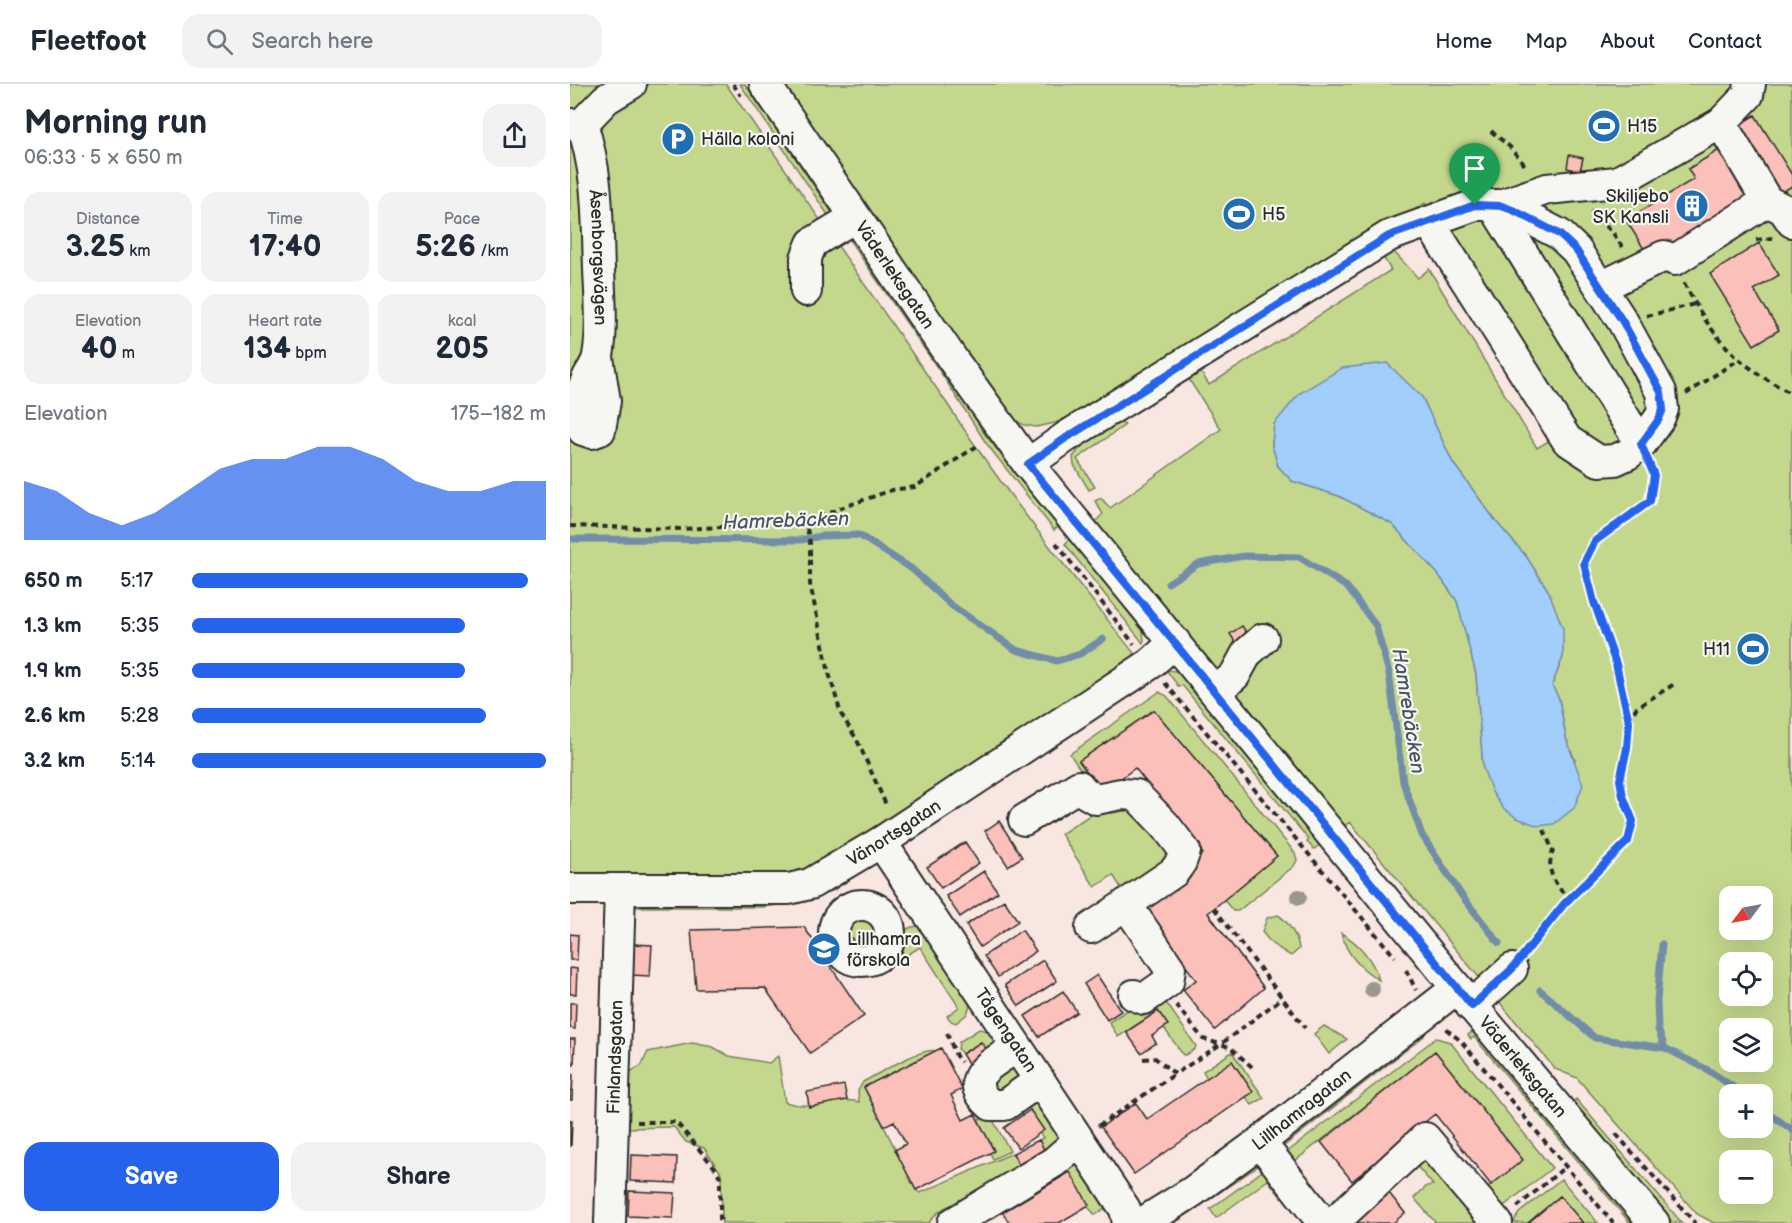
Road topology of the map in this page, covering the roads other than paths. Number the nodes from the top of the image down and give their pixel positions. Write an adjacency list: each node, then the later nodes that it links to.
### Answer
1 (631, 84): 4 (street, Åsenborgsvägen)
2 (765, 84): 9 (street, Väderleksgatan)
3 (1750, 84): 5 (street)
4 (601, 92): 6 (street, Åsenborgsvägen)
5 (1721, 123): 7 (street); 8 (street)
6 (576, 124): 14 (street, Åsenborgsvägen)
7 (1767, 201): 11 (street); 12 (street)
8 (1503, 207): 10 (street); 12 (street); 15 (street)
9 (855, 217): 13 (street); 16 (street, Väderleksgatan)
10 (1429, 222): 15 (street); 16 (street)
11 (1792, 222)
12 (1601, 287): 15 (street)
13 (806, 291)
14 (598, 358)
15 (1641, 444)
16 (1028, 464): 18 (street, Väderleksgatan)
17 (1263, 639): 19 (street)
18 (1175, 642): 19 (street, Väderleksgatan); 21 (street, Vänortsgatan)
19 (1216, 692): 30 (street, Väderleksgatan)
20 (1024, 820): 25 (street)
21 (881, 842): 22 (street, Vänortsgatan); 24 (street, Tågengatan)
22 (620, 889): 23 (street, Vänortsgatan); 36 (street, Finlandsgatan)
23 (570, 890)
24 (917, 895): 26 (street); 31 (street, Tågengatan)
25 (1126, 904): 27 (street); 29 (street)
26 (886, 916)
27 (1091, 928)
28 (1512, 969): 30 (street, Lillhamragatan)
29 (1134, 995)
30 (1464, 997): 34 (street, Lillhamragatan); 42 (street, Väderleksgatan)
31 (1017, 1047): 32 (street, Tågengatan); 32 (street)
32 (1039, 1082): 33 (street, Tågengatan)
33 (1078, 1141): 37 (street); 38 (street, Tågengatan)
34 (1260, 1142): 39 (street, Lillhamragatan); 40 (street)
35 (1505, 1216): 41 (street)
36 (610, 1223)
37 (953, 1223)
38 (1128, 1223)
39 (1142, 1223)
40 (1323, 1223)
41 (1333, 1223)
42 (1654, 1223)

